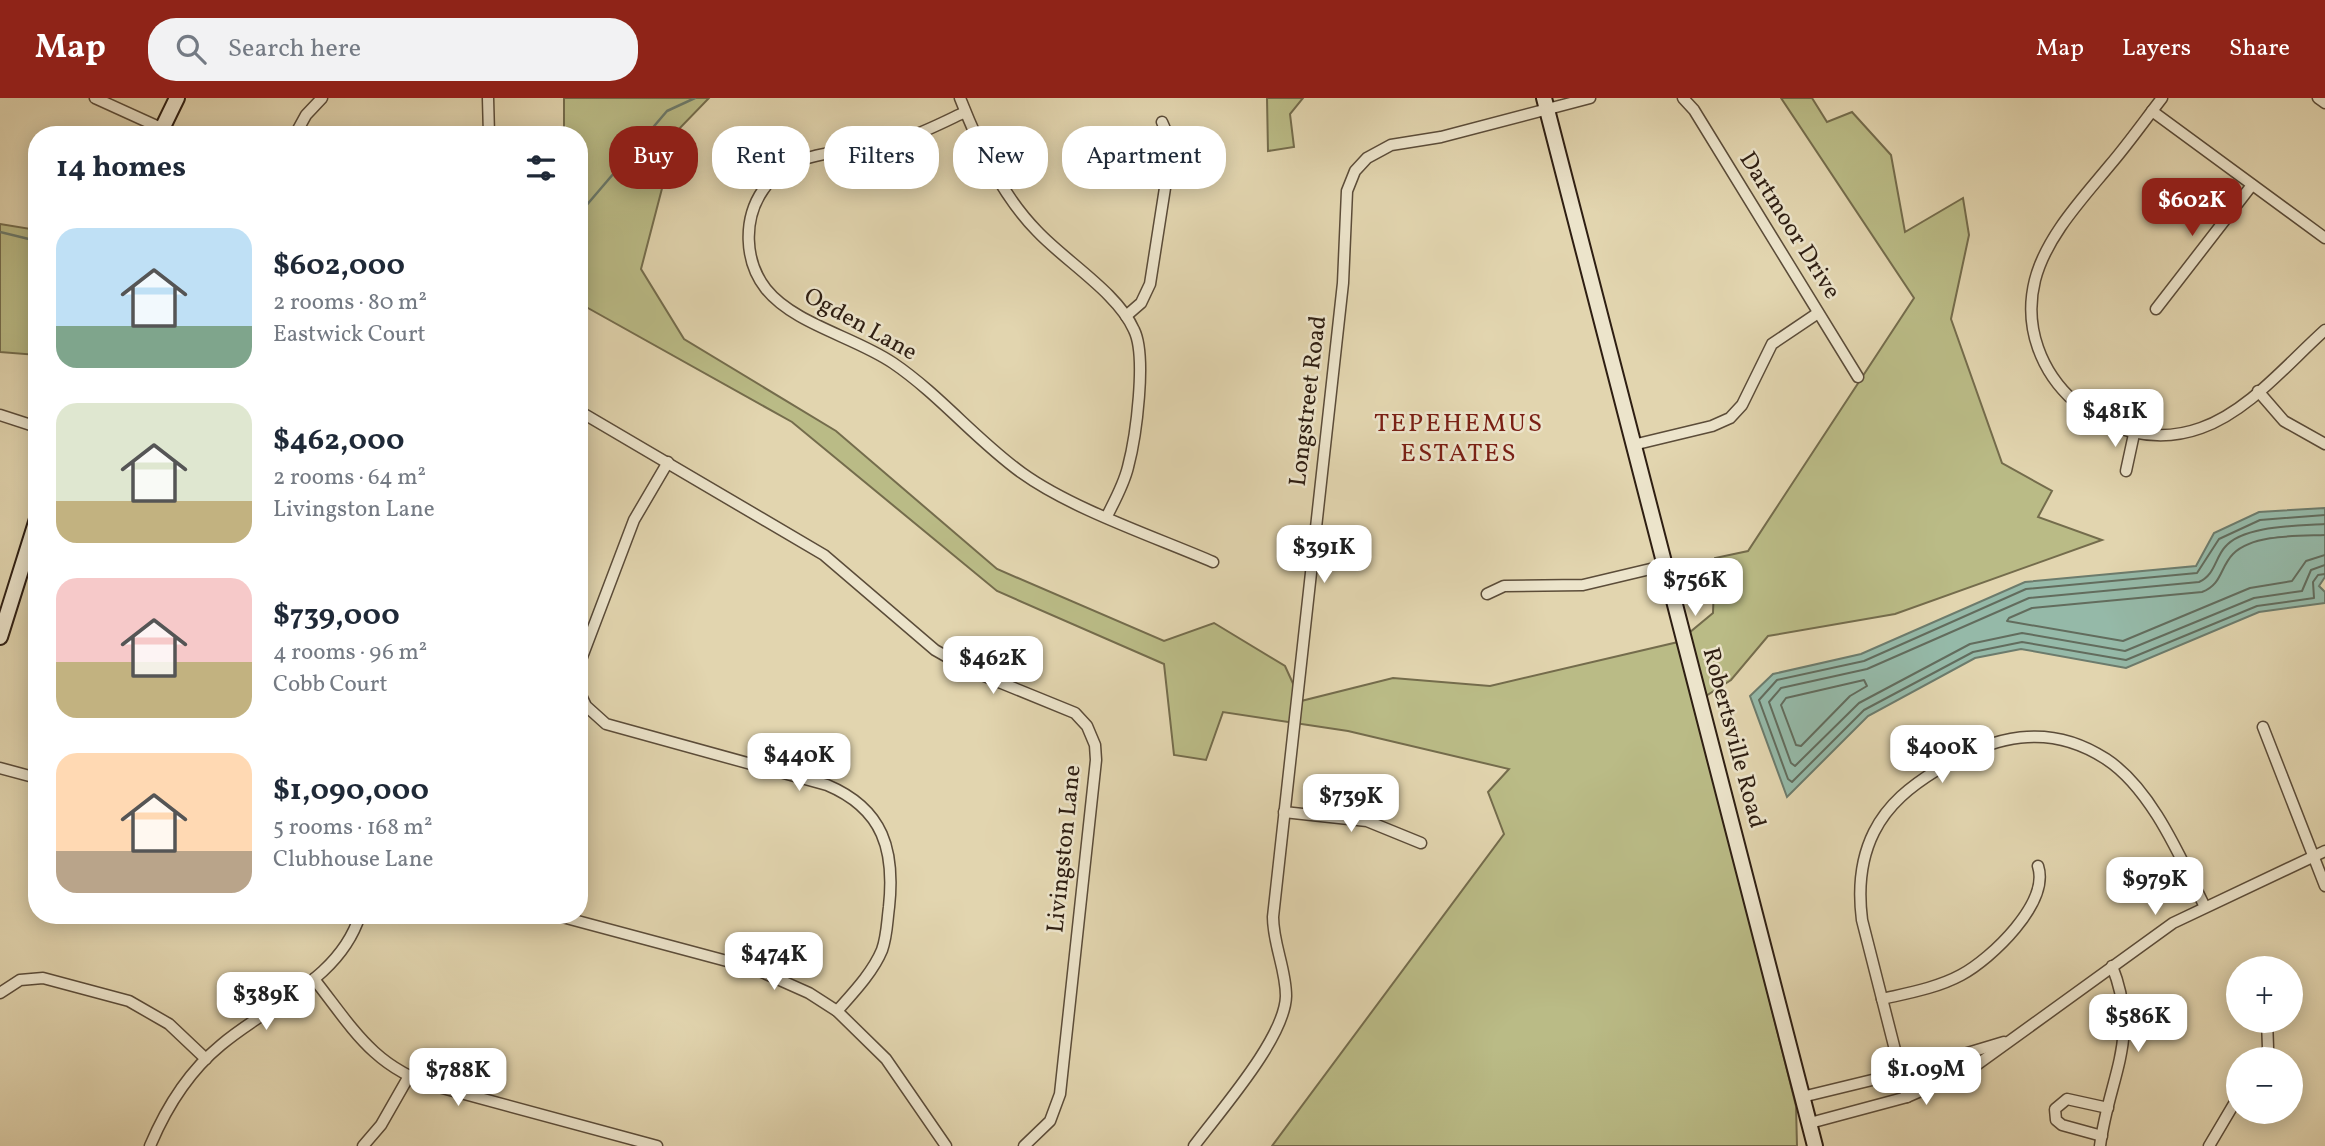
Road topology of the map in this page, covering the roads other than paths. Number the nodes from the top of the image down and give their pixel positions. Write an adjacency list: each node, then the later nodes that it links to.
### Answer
1 (95, 98): 15 (street)
2 (177, 98): 16 (street)
3 (321, 98): 17 (street)
4 (488, 98): 18 (street)
5 (960, 98): 13 (street)
6 (1590, 98): 11 (street)
7 (1683, 98): 22 (street, Dartmoor Drive)
8 (2162, 98): 12 (street)
9 (2318, 98): 10 (street)
10 (2325, 103)
11 (1545, 104): 32 (street, Robertsville Road); 46 (street, Longstreet Road)
12 (2152, 111): 19 (street); 30 (street)
13 (965, 112): 23 (street); 35 (street, Ogden Lane)
14 (1162, 122): 23 (street)
15 (149, 126)
16 (163, 126)
17 (300, 126)
18 (489, 126)
19 (2252, 185): 20 (street); 21 (street)
20 (2325, 237)
21 (2156, 309)
22 (1818, 313): 25 (street, Dartmoor Drive); 32 (street)
23 (1126, 316): 35 (street)
24 (2325, 330): 26 (street)
25 (1858, 377)
26 (2258, 391): 30 (street); 31 (street)
27 (0, 415): 29 (street)
28 (588, 416): 33 (street, Livingston Lane)
29 (28, 424)
30 (2134, 434): 34 (street)
31 (2325, 444)
32 (1633, 445): 38 (street, Robertsville Road)
33 (667, 462): 41 (street); 74 (street, Livingston Lane)
34 (2126, 471)
35 (1107, 516): 37 (street, Ogden Lane)
36 (28, 548): 40 (street)
37 (1213, 562)
38 (1663, 566): 39 (street); 64 (street, Robertsville Road)
39 (1487, 594)
40 (0, 637)
41 (588, 641)
42 (588, 708): 59 (street)
43 (2263, 727): 49 (street)
44 (0, 768): 45 (street)
45 (28, 776)
46 (1284, 812): 47 (street); 75 (street, Longstreet Road)
47 (1421, 843)
48 (2325, 851): 49 (street)
49 (2312, 857): 51 (street); 52 (street)
50 (2038, 866): 58 (street)
51 (2325, 886)
52 (2205, 907): 55 (street); 58 (street)
53 (356, 924): 56 (street)
54 (588, 924): 59 (street)
55 (2112, 966): 60 (street); 66 (street)
56 (314, 979): 61 (street); 63 (street)
57 (0, 993): 61 (street)
58 (1882, 999): 62 (street)
59 (837, 1011): 73 (street)
60 (2018, 1037): 62 (street); 65 (street)
61 (206, 1059): 70 (street)
62 (1901, 1073): 64 (street); 65 (street)
63 (409, 1076): 71 (street); 72 (street)
64 (1802, 1097): 68 (street, Robertsville Road)
65 (1907, 1097): 68 (street)
66 (2108, 1108): 69 (street); 69 (street)
67 (2226, 1117): 77 (street)
68 (1810, 1123): 76 (street, Robertsville Road)
69 (2101, 1141)
70 (150, 1146)
71 (363, 1146)
72 (657, 1146)
73 (946, 1146)
74 (1024, 1146)
75 (1195, 1146)
76 (1815, 1146)
77 (2209, 1146)

